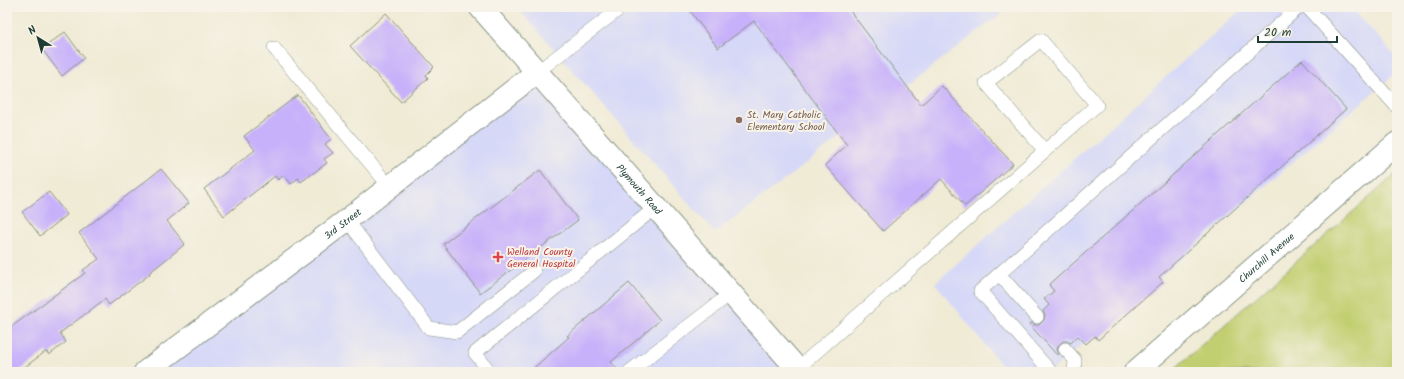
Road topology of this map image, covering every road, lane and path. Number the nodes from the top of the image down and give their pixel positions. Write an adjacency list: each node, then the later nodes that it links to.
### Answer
1 (480, 7): 6 (street, Plymouth Road)
2 (622, 7): 6 (lane)
3 (1299, 7): 14 (lane)
4 (1307, 7): 7 (lane)
5 (274, 48): 10 (lane)
6 (537, 72): 10 (street, 3rd Street); 11 (street, Plymouth Road)
7 (1397, 107)
8 (1397, 144): 24 (street, Churchill Avenue)
9 (1045, 151): 9 (lane); 18 (lane)
10 (390, 187): 12 (street, 3rd Street)
11 (655, 208): 15 (street, Plymouth Road); 20 (lane)
12 (347, 220): 13 (lane); 19 (street, 3rd Street)
13 (534, 271)
14 (999, 274): 16 (lane); 22 (lane)
15 (730, 294): 18 (street, Plymouth Road); 21 (lane)
16 (1037, 317)
17 (1065, 348): 23 (lane)
18 (798, 371)
19 (145, 372)
20 (490, 372)
21 (629, 372)
22 (1051, 372)
23 (1074, 372)
24 (1135, 372)

